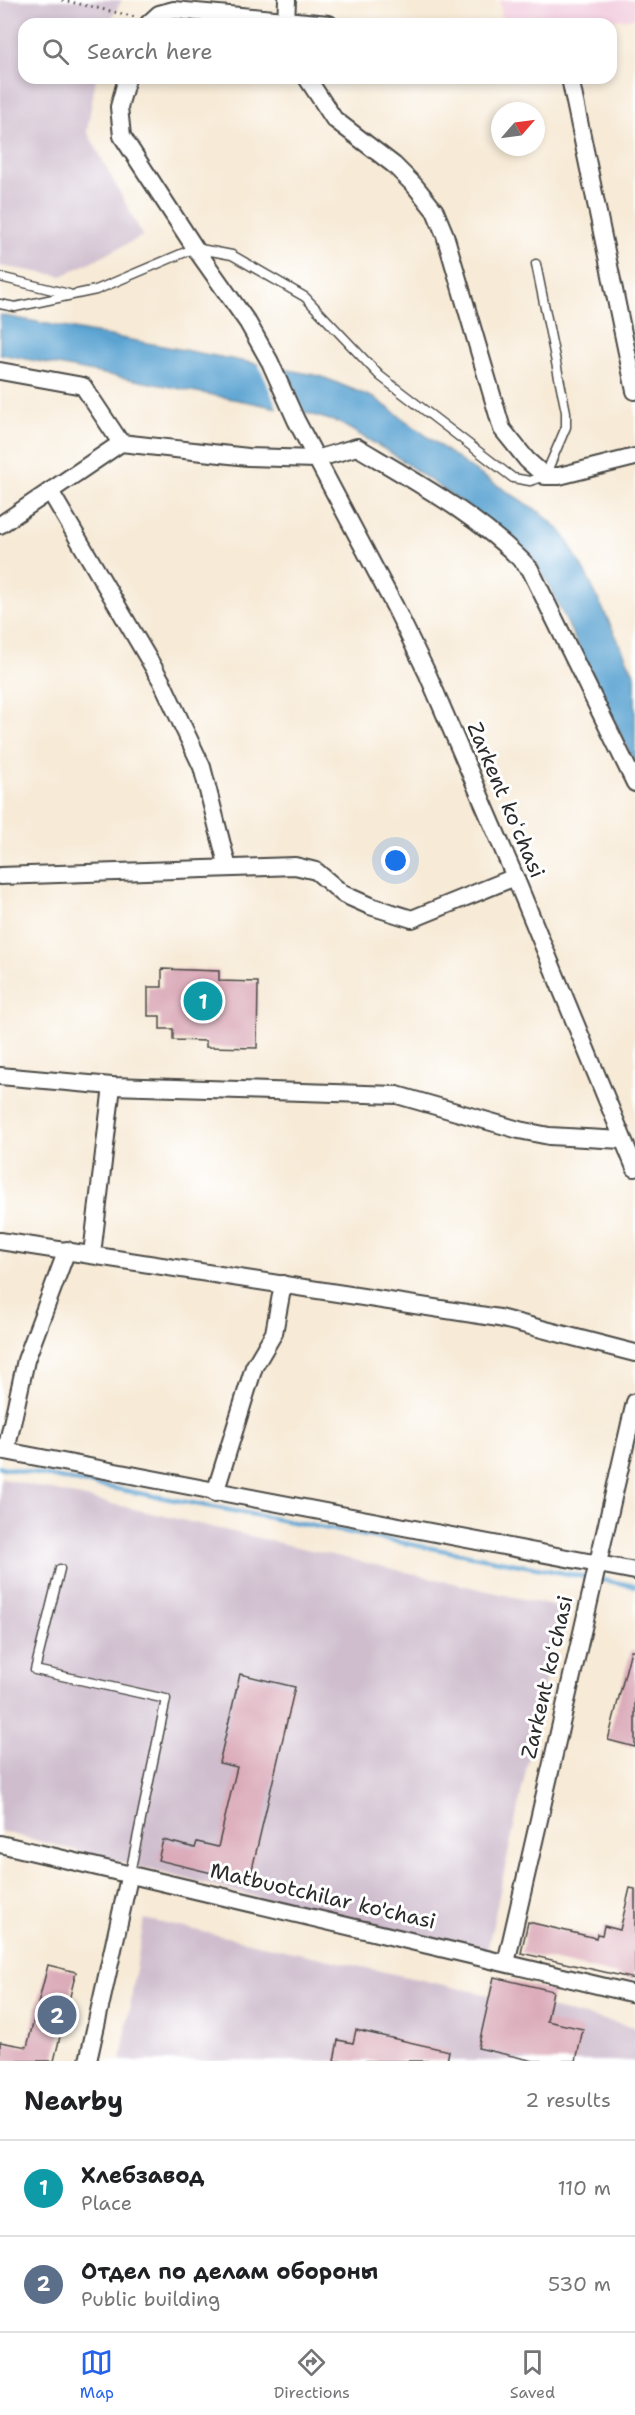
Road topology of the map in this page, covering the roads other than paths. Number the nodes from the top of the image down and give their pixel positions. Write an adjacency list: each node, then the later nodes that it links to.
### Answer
1 (287, 0): 4 (street)
2 (155, 18): 3 (street)
3 (255, 18)
4 (285, 18)
5 (125, 84): 8 (street, Zarkent koʻchasi)
6 (311, 84): 18 (street)
7 (571, 84): 14 (street)
8 (195, 248): 11 (lane); 17 (street, Zarkent koʻchasi); 18 (lane)
9 (536, 264): 18 (lane)
10 (0, 277): 11 (lane)
11 (73, 295): 12 (lane)
12 (0, 304)
13 (0, 371): 15 (street)
14 (635, 391)
15 (121, 443): 17 (street); 19 (street)
16 (635, 457): 18 (street)
17 (316, 459): 21 (street); 24 (street, Zarkent koʻchasi)
18 (544, 476)
19 (50, 491): 20 (street); 22 (street)
20 (0, 525)
21 (635, 783)
22 (228, 868): 23 (street); 24 (street)
23 (0, 876)
24 (515, 877): 27 (street, Zarkent koʻchasi)
25 (0, 1076): 26 (street)
26 (112, 1086): 27 (street); 31 (street)
27 (622, 1140): 28 (street, Zarkent koʻchasi)
28 (635, 1168)
29 (0, 1241): 30 (street)
30 (66, 1250): 31 (street); 35 (street)
31 (92, 1254): 32 (street)
32 (284, 1284): 33 (street); 36 (street)
33 (635, 1353)
34 (635, 1402): 39 (street, Zarkent koʻchasi)
35 (3, 1451): 36 (street)
36 (215, 1493): 39 (street)
37 (60, 1569): 41 (lane)
38 (635, 1571): 39 (street)
39 (594, 1573): 42 (street, Zarkent koʻchasi)
40 (0, 1844): 41 (street, Matbuotchilar ko'chasi)
41 (130, 1873): 42 (street, Matbuotchilar ko'chasi); 44 (street)
42 (506, 1963): 43 (street, Matbuotchilar ko'chasi)
43 (635, 1994)
44 (88, 2061)

